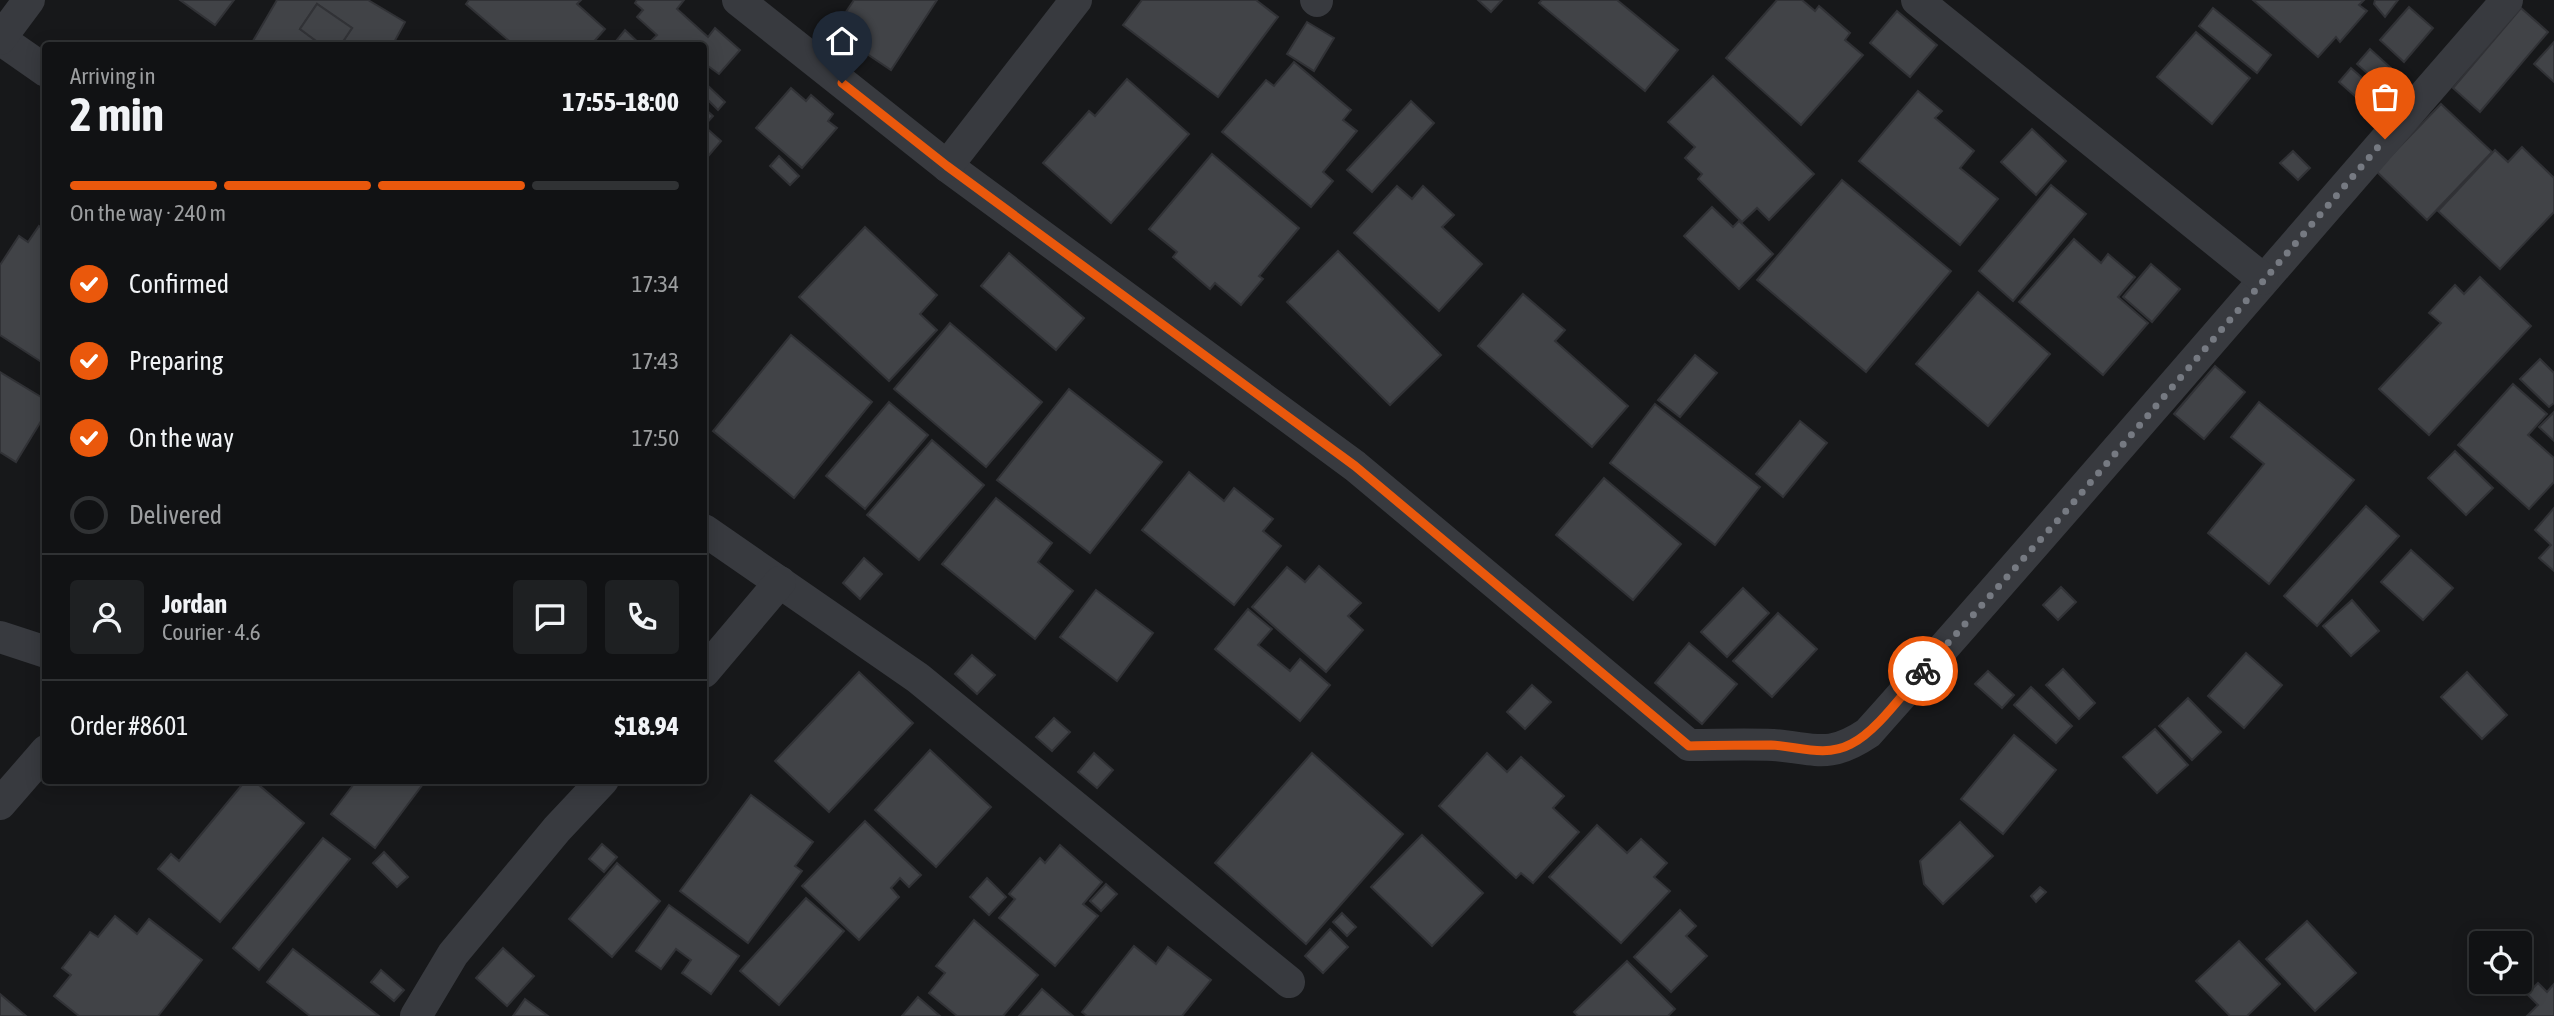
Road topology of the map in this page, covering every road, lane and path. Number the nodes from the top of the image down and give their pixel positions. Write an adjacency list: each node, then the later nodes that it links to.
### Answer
1 (29, 0): 6 (street)
2 (738, 0): 8 (street)
3 (1076, 0): 8 (street)
4 (1917, 0): 9 (street)
5 (2507, 0): 9 (street)
6 (0, 39): 7 (street)
7 (42, 68)
8 (947, 166): 9 (street)
9 (2263, 279)
10 (707, 532): 11 (street)
11 (780, 582): 14 (street); 18 (street)
12 (0, 637): 13 (street)
13 (42, 651)
14 (707, 668)
15 (42, 756): 17 (street)
16 (599, 784): 19 (street)
17 (0, 804)
18 (1289, 982)
19 (416, 1016)

